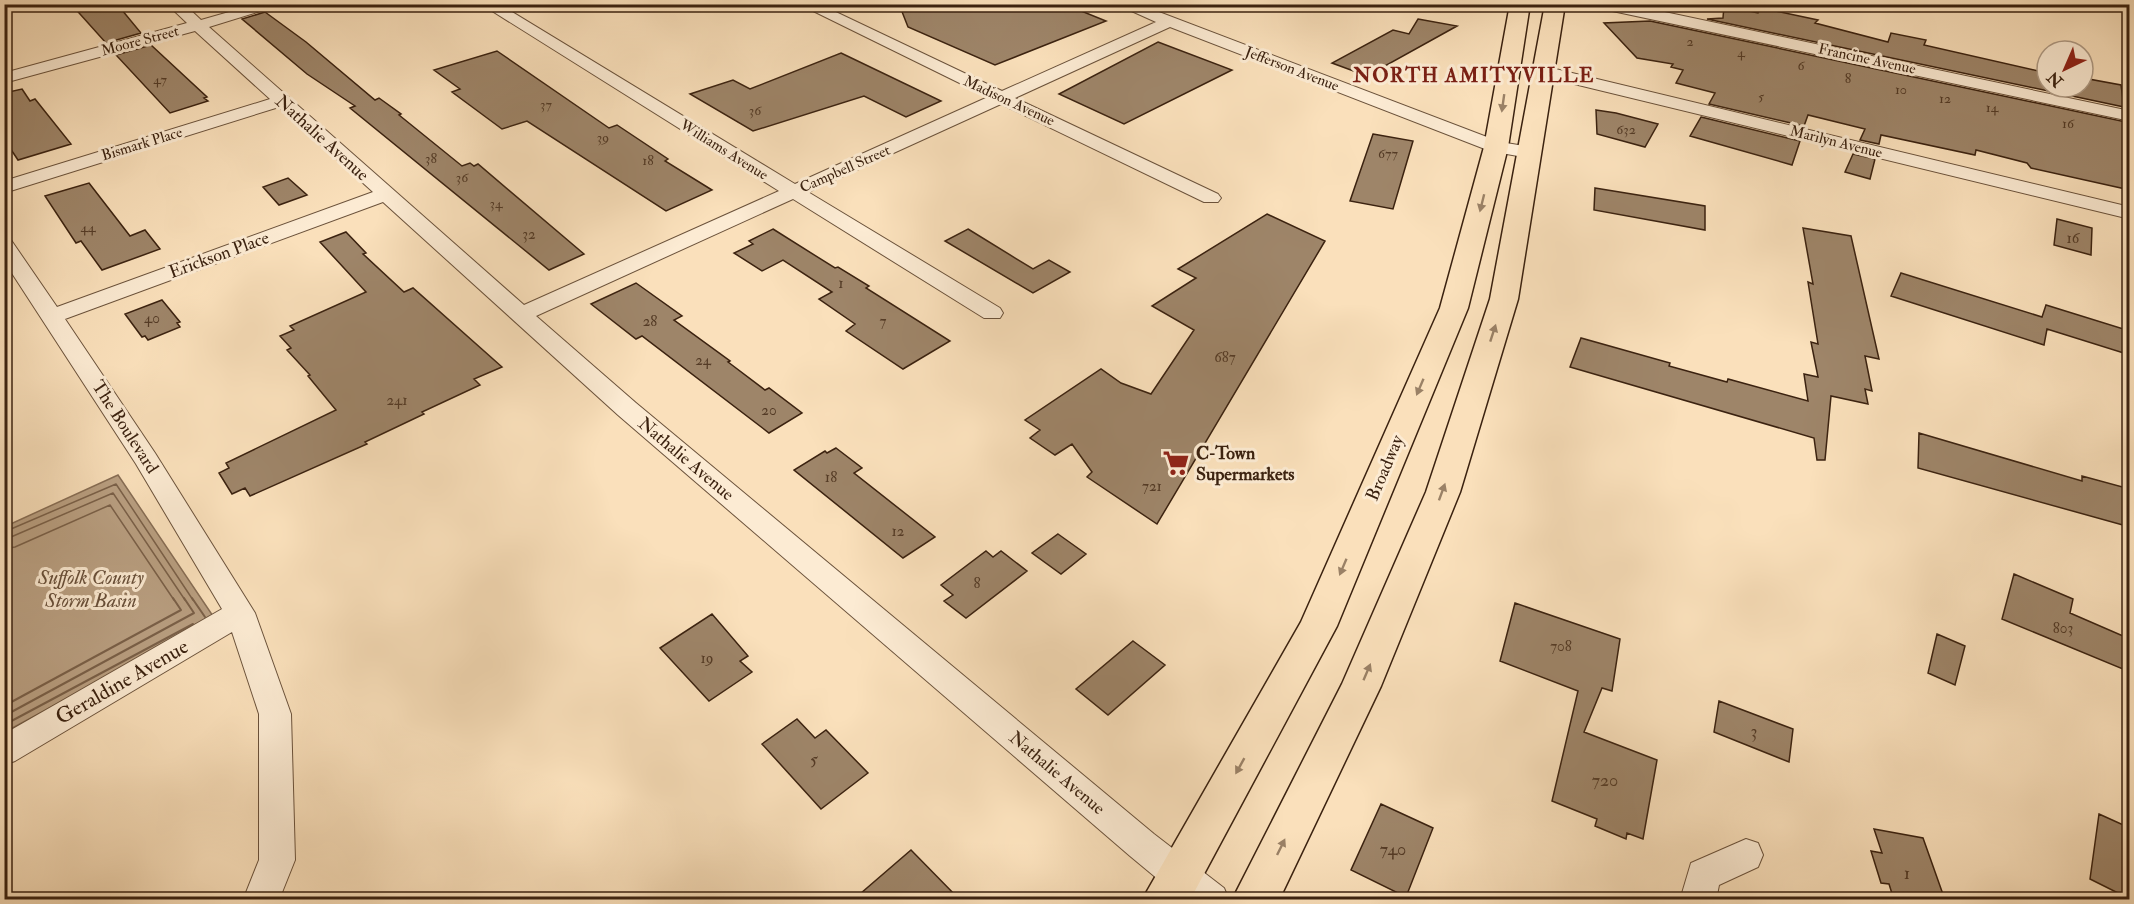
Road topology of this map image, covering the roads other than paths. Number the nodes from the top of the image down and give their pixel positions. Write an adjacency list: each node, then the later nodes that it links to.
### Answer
1 (174, 4): 11 (street, Nathalie Avenue)
2 (276, 4): 11 (street, Moore Street)
3 (489, 4): 21 (street, Williams Avenue)
4 (806, 4): 15 (street, Madison Avenue)
5 (1123, 4): 10 (street, Jefferson Avenue)
6 (1520, 4): 18 (main road, Broadway, one-way to 18)
7 (1541, 4): 12 (main road)
8 (1555, 4): 12 (main road)
9 (1603, 4): 17 (street, Francine Avenue)
10 (1169, 22): 15 (street, Campbell Street); 18 (street, Jefferson Avenue)
11 (199, 26): 14 (street, Moore Street); 16 (street, Nathalie Avenue)
12 (1547, 43): 13 (main road)
13 (1542, 71): 19 (main road); 24 (street, Marilyn Avenue)
14 (4, 78)
15 (1002, 98): 21 (street, Campbell Street); 23 (street, Madison Avenue)
16 (280, 101): 20 (street, Bismark Place); 22 (street, Nathalie Avenue)
17 (2130, 116)
18 (1496, 147): 19 (street, Jefferson Avenue); 26 (main road, Broadway, one-way to 26)
19 (1529, 152): 27 (main road)
20 (4, 187)
21 (793, 192): 28 (street, Williams Avenue); 29 (street, Campbell Street)
22 (386, 194): 29 (street, Nathalie Avenue); 30 (street, Erickson Place)
23 (1211, 198)
24 (2130, 213)
25 (4, 244): 30 (street, The Boulevard)
26 (1461, 287): 27 (main road); 34 (main road, Broadway, one-way to 34)
27 (1504, 300): 36 (main road, one-way to 27)
28 (992, 313)
29 (520, 315): 34 (street, Nathalie Avenue)
30 (52, 316): 31 (street, The Boulevard)
31 (240, 613): 32 (street, Geraldine Avenue); 35 (street, The Boulevard)
32 (4, 751)
33 (1746, 855): 37 (street)
34 (1185, 891)
35 (261, 900)
36 (1255, 900)
37 (1698, 900)

